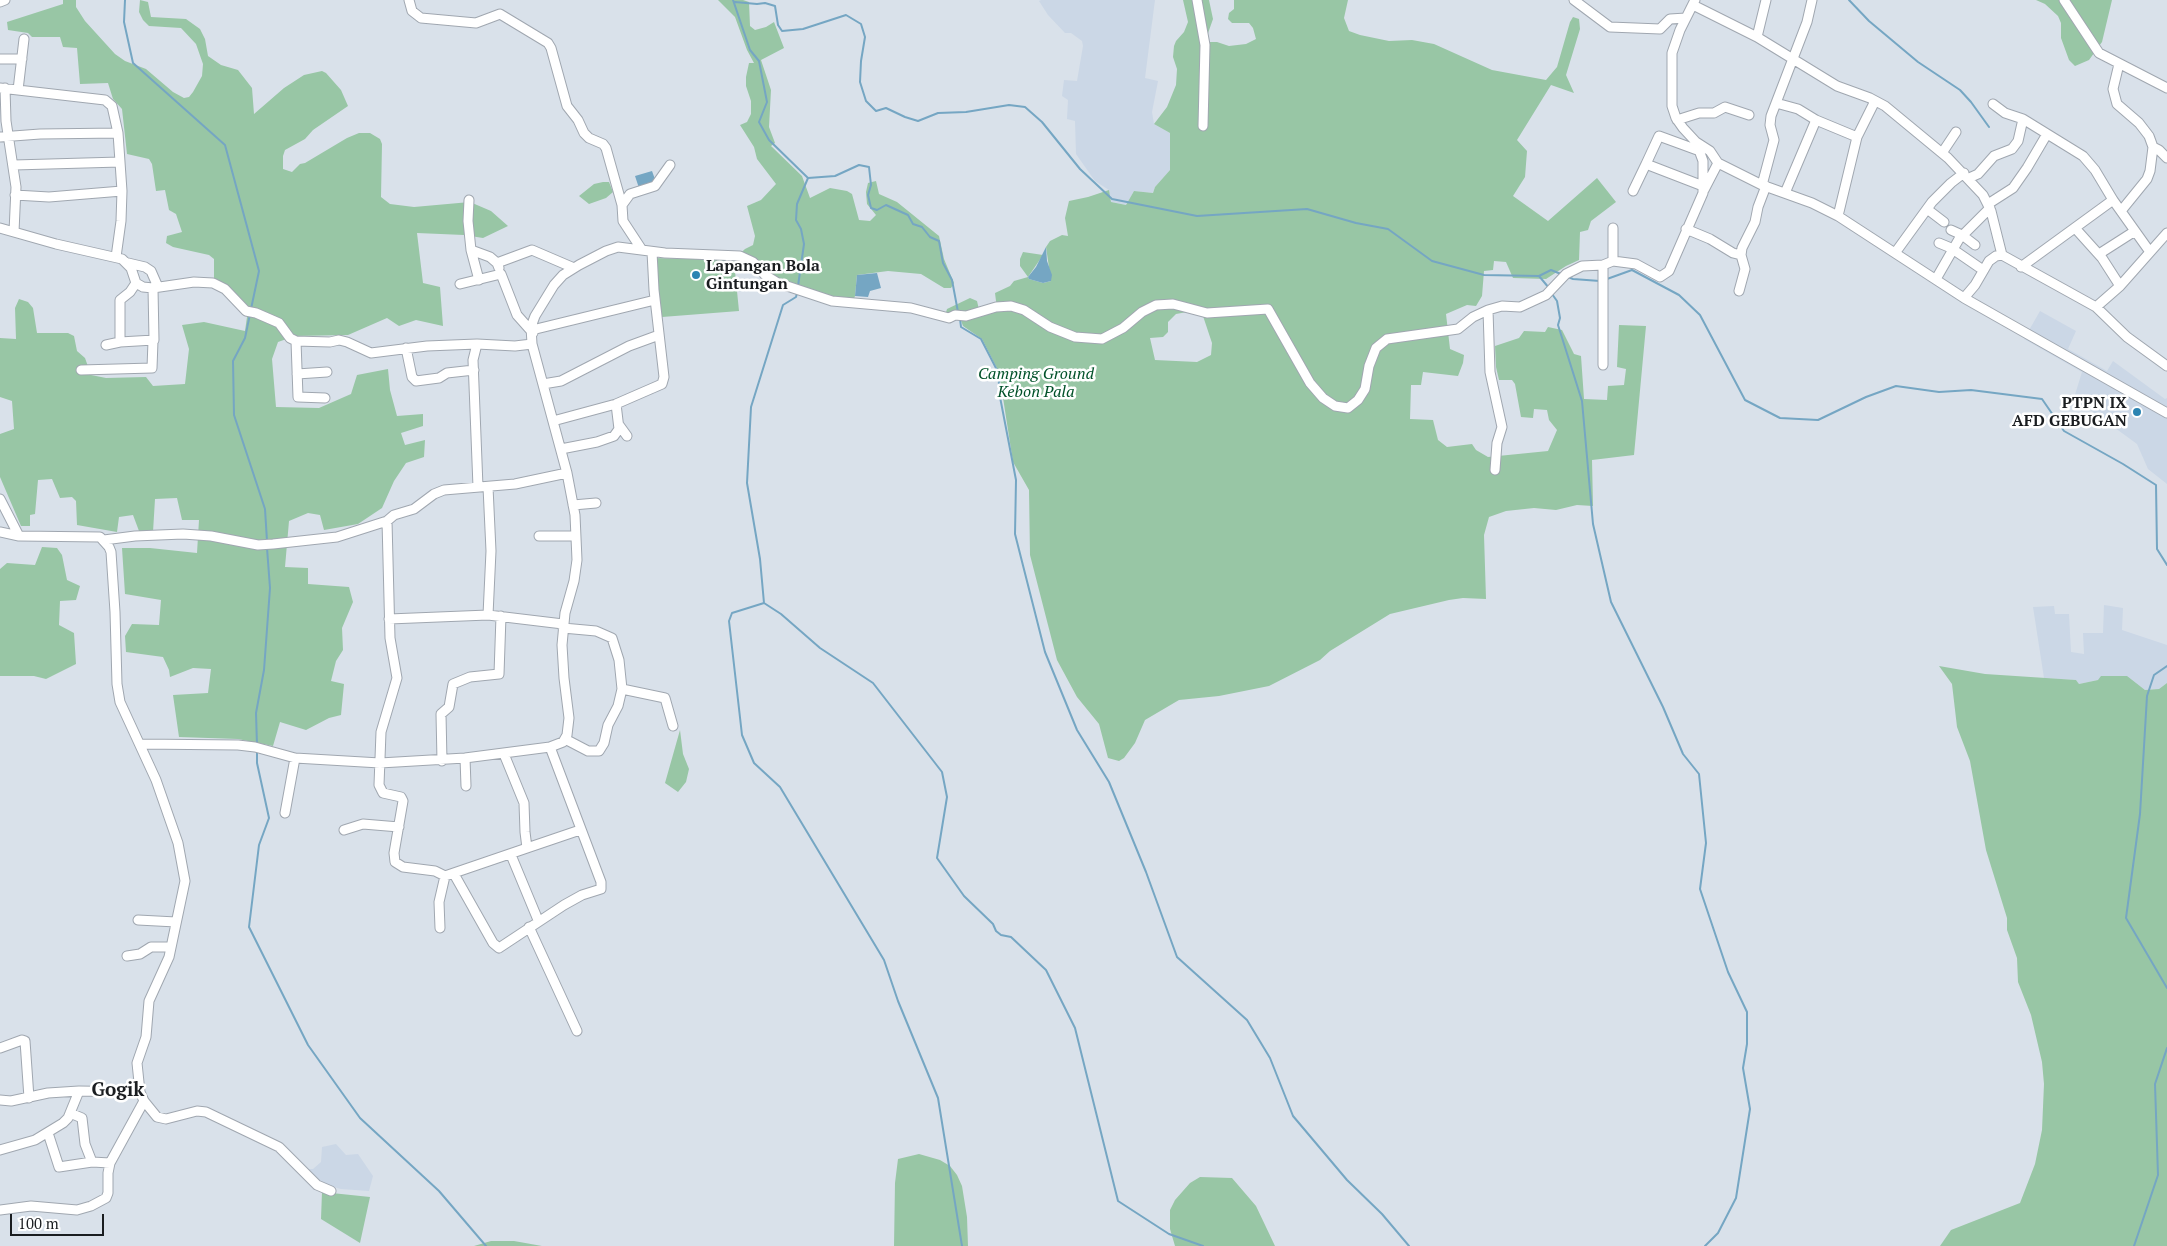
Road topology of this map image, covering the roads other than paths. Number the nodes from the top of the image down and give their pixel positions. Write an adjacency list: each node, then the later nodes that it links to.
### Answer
1 (5, 0): 8 (street)
2 (409, 0): 52 (street)
3 (1197, 0): 27 (street)
4 (1574, 0): 10 (street)
5 (1766, 0): 11 (street)
6 (1812, 0): 15 (street)
7 (2064, 0): 16 (street)
8 (0, 2)
9 (1694, 2): 10 (street); 11 (street)
10 (1686, 18): 24 (street)
11 (1756, 37): 15 (street)
12 (24, 39): 14 (street)
13 (0, 59): 14 (street)
14 (22, 59): 19 (street)
15 (1793, 59): 20 (street); 21 (street)
16 (2119, 64): 18 (street); 34 (street)
17 (2, 88): 19 (street); 31 (street)
18 (2167, 88)
19 (18, 90): 29 (street)
20 (1875, 101): 32 (street); 36 (street)
21 (1776, 103): 25 (street); 44 (street)
22 (1993, 104): 26 (street)
23 (1749, 115): 24 (street)
24 (1677, 120): 33 (street)
25 (1816, 120): 32 (street); 48 (street)
26 (2023, 120): 30 (street); 43 (street)
27 (1203, 126)
28 (1956, 132): 36 (street)
29 (118, 133): 31 (street); 38 (street)
30 (2047, 134): 51 (street); 53 (street)
31 (4, 136): 40 (street)
32 (1857, 137): 56 (street)
33 (1696, 142): 35 (street); 39 (street)
34 (2153, 147): 37 (street); 55 (street)
35 (1700, 151): 41 (street); 45 (street)
36 (1942, 153): 43 (street)
37 (2167, 158)
38 (120, 162): 40 (street); 46 (street)
39 (1718, 163): 44 (street); 45 (street)
40 (14, 164): 49 (street)
41 (1646, 164): 45 (street); 47 (street)
42 (670, 165): 52 (street)
43 (1967, 176): 53 (street); 54 (street)
44 (1764, 186): 48 (street); 75 (street)
45 (1703, 190): 61 (street)
46 (122, 191): 49 (street); 77 (street)
47 (1633, 191)
48 (1785, 193): 56 (street)
49 (15, 195): 64 (street)
50 (470, 200): 70 (street)
51 (2113, 200): 55 (street); 60 (street)
52 (622, 205): 71 (street)
53 (1989, 206): 66 (street); 76 (street)
54 (1927, 209): 57 (street); 73 (street)
55 (2120, 210): 63 (street)
56 (1838, 216): 73 (street)
57 (1944, 222)
58 (0, 228): 64 (street)
59 (1613, 228): 78 (street)
60 (2075, 228): 74 (street); 82 (street)
61 (1686, 229): 75 (street); 78 (street)
62 (1951, 230): 66 (street)
63 (2135, 231): 72 (street); 74 (street)
64 (14, 232): 77 (street)
65 (2167, 234): 72 (street)
66 (1962, 235): 68 (street); 69 (street)
67 (1939, 243): 69 (street)
68 (1975, 245)
69 (1953, 249): 84 (street); 86 (street)
70 (470, 250): 80 (street); 87 (street)
71 (647, 251): 83 (street); 94 (street); 96 (street)
72 (2150, 252): 90 (street)
73 (1895, 253): 86 (street)
74 (2099, 254): 90 (street)
75 (1742, 255): 92 (street)
76 (2002, 255): 82 (street); 84 (street)
77 (116, 257): 79 (street)
78 (1613, 261): 81 (street)
79 (128, 263): 88 (street); 91 (street)
80 (497, 263): 83 (street); 85 (street)
81 (1603, 265): 96 (street); 106 (street)
82 (2021, 266): 95 (street)
83 (574, 268): 97 (street)
84 (1983, 270): 93 (street)
85 (501, 274): 87 (street); 97 (street)
86 (1936, 279): 93 (street)
87 (479, 280): 89 (street)
88 (136, 283): 91 (street); 101 (street)
89 (460, 284)
90 (2120, 286): 95 (street)
91 (155, 288): 99 (street); 100 (street)
92 (1739, 291)
93 (1964, 298): 115 (street)
94 (655, 300): 97 (street); 98 (street)
95 (2096, 307): 107 (street)
96 (1488, 310): 120 (street)
97 (532, 331): 103 (street)
98 (659, 335): 112 (street); 114 (street)
99 (153, 341): 101 (street); 108 (street)
100 (296, 341): 105 (street); 111 (street)
101 (120, 342): 104 (street)
102 (477, 344): 103 (street); 105 (street); 109 (street)
103 (532, 344): 112 (street)
104 (106, 345)
105 (406, 348): 109 (street)
106 (1602, 366)
107 (2167, 366)
108 (81, 370)
109 (474, 370): 122 (street)
110 (326, 372): 111 (street)
111 (297, 374): 113 (street)
112 (544, 384): 116 (street)
113 (325, 398)
114 (616, 404): 116 (street); 117 (street)
115 (2167, 413)
116 (553, 420): 119 (street)
117 (619, 425): 118 (street); 119 (street)
118 (627, 436)
119 (561, 449): 121 (street)
120 (1495, 470)
121 (567, 473): 123 (street); 126 (street)
122 (478, 487): 123 (street); 127 (street)
123 (488, 487): 133 (street)
124 (0, 499): 129 (street)
125 (596, 503): 126 (street)
126 (573, 504): 131 (street)
127 (387, 521): 132 (street); 135 (street)
128 (0, 532): 129 (street)
129 (19, 536): 132 (street)
130 (538, 536): 131 (street)
131 (576, 536): 136 (street)
132 (104, 540): 140 (street)
133 (488, 615): 134 (street); 135 (street)
134 (501, 616): 136 (street); 145 (street)
135 (389, 619): 146 (street)
136 (563, 626): 137 (street); 139 (street)
137 (622, 689): 138 (street); 139 (street)
138 (673, 726)
139 (565, 739): 141 (street)
140 (140, 744): 143 (street); 157 (street)
141 (550, 748): 142 (street); 151 (street)
142 (504, 754): 144 (street); 152 (street)
143 (295, 758): 146 (street); 148 (street)
144 (465, 758): 145 (street); 147 (street)
145 (442, 761): 146 (street)
146 (380, 763): 149 (street)
147 (466, 786)
148 (284, 813)
149 (399, 827): 150 (street); 154 (street)
150 (344, 830)
151 (580, 830): 152 (street); 156 (street)
152 (527, 848): 153 (street)
153 (511, 855): 154 (street); 156 (street)
154 (450, 875): 158 (street); 159 (street)
155 (138, 920): 157 (street)
156 (538, 920): 158 (street)
157 (176, 922): 160 (street)
158 (529, 927): 162 (street)
159 (440, 928)
160 (171, 947): 161 (street); 165 (street)
161 (127, 956)
162 (578, 1031)
163 (0, 1048): 166 (street)
164 (79, 1091): 165 (street); 166 (street); 168 (street)
165 (142, 1097): 172 (street); 173 (street)
166 (29, 1098): 167 (street)
167 (0, 1100)
168 (70, 1112): 169 (street); 171 (street)
169 (48, 1133): 170 (street); 171 (street)
170 (0, 1150)
171 (92, 1162): 172 (street)
172 (110, 1163): 174 (street)
173 (332, 1191)
174 (0, 1210)

